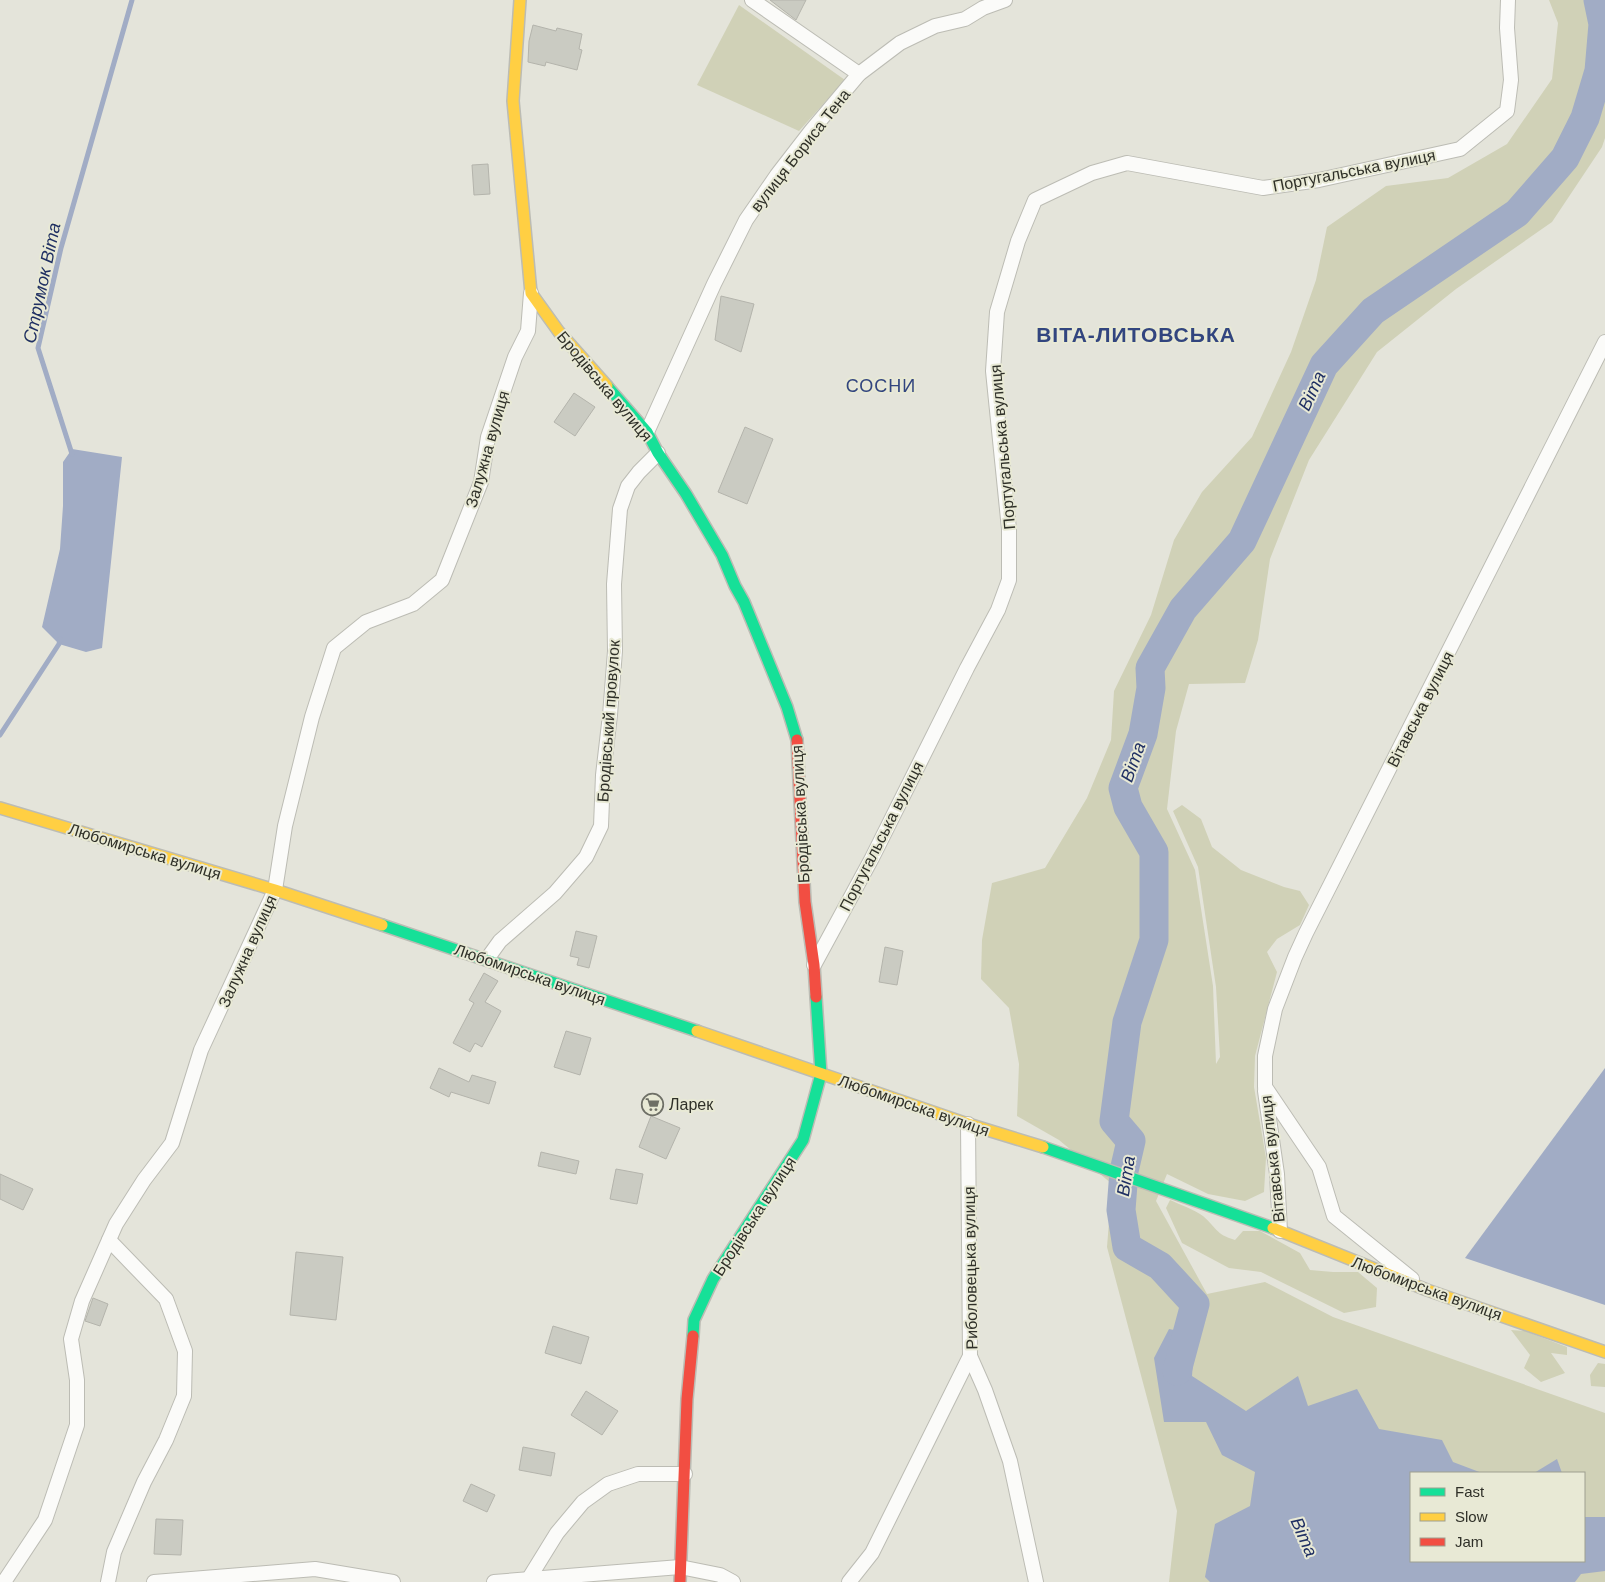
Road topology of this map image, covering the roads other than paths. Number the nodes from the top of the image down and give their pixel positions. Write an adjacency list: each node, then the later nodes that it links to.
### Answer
1 (520, 0): 6 (street, Бродівська вулиця)
2 (752, 0): 5 (street)
3 (1005, 0): 5 (street, вулиця Бориса Тена)
4 (1508, 0): 13 (street, Португальська вулиця)
5 (859, 74): 8 (street, вулиця Бориса Тена)
6 (531, 292): 8 (street, Бродівська вулиця); 11 (street, Залужна вулиця)
7 (1605, 342): 15 (street, Вітавська вулиця)
8 (647, 432): 9 (street, Бродівська вулиця)
9 (658, 453): 12 (street, Бродівський провулок); 13 (street, Бродівська вулиця)
10 (0, 808): 11 (street, Любомирська вулиця)
11 (275, 890): 12 (street, Любомирська вулиця); 18 (street, Залужна вулиця)
12 (487, 959): 14 (street, Любомирська вулиця)
13 (814, 965): 14 (street, Бродівська вулиця)
14 (821, 1074): 16 (street, Любомирська вулиця); 22 (street, Бродівська вулиця)
15 (1265, 1086): 17 (street, Вітавська вулиця); 19 (street, Вітавська вулиця)
16 (968, 1124): 17 (street, Любомирська вулиця); 21 (street, Риболовецька вулиця)
17 (1280, 1231): 19 (street, Любомирська вулиця)
18 (109, 1240): 25 (street, Залужна вулиця); 26 (street)
19 (1427, 1290): 20 (street, Любомирська вулиця)
20 (1605, 1352)
21 (970, 1356): 32 (street); 33 (street, Риболовецька вулиця)
22 (685, 1474): 23 (street, Бродівська вулиця); 24 (street)
23 (680, 1566): 24 (street); 30 (street, Бродівська вулиця); 31 (street)
24 (528, 1580): 29 (street)
25 (4, 1582)
26 (108, 1582)
27 (154, 1582): 28 (street)
28 (393, 1582)
29 (494, 1582)
30 (680, 1582)
31 (733, 1582)
32 (849, 1582)
33 (1036, 1582)

